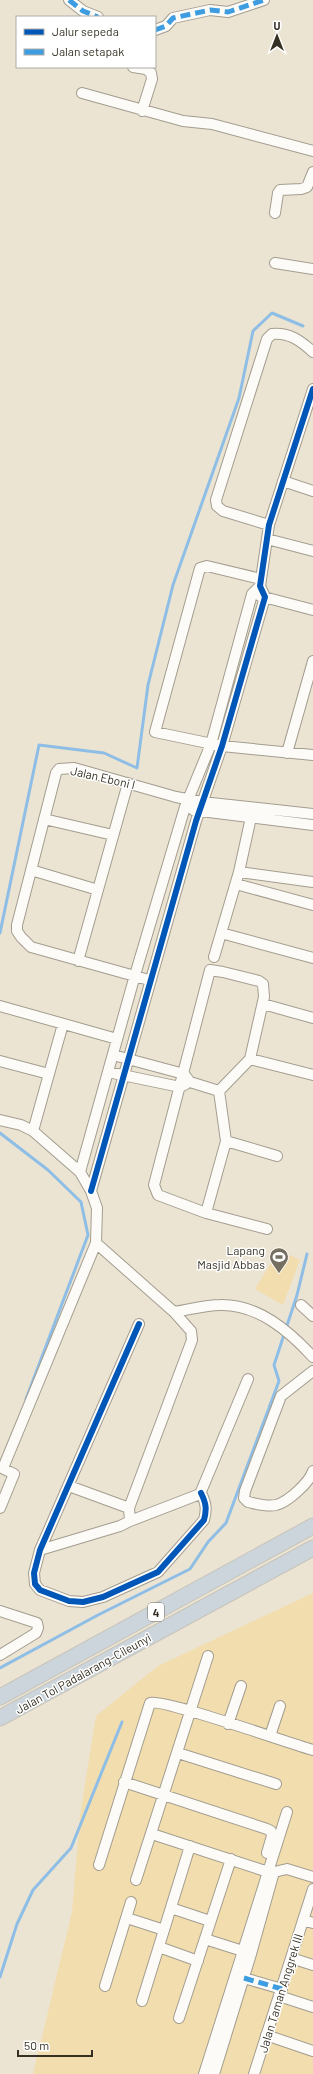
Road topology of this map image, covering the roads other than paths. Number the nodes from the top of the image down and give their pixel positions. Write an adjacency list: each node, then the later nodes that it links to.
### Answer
1 (69, 0): 3 (street)
2 (264, 0): 4 (street)
3 (96, 16)
4 (156, 30)
5 (137, 68): 7 (street)
6 (82, 93): 7 (street)
7 (142, 111): 8 (street)
8 (313, 151)
9 (313, 172): 10 (street)
10 (274, 213)
11 (275, 263): 12 (street)
12 (313, 268)
13 (313, 352): 17 (street)
14 (313, 389): 15 (street)
15 (283, 481): 16 (street); 17 (street)
16 (313, 491)
17 (269, 525): 18 (street)
18 (267, 539): 19 (street); 20 (street)
19 (313, 551)
20 (261, 583): 21 (street); 22 (street); 25 (street)
21 (252, 594): 22 (street); 25 (street)
22 (265, 597): 23 (street); 26 (street)
23 (313, 610)
24 (313, 661): 27 (street)
25 (211, 744): 26 (street); 30 (street)
26 (222, 746): 27 (street); 31 (street)
27 (287, 753): 28 (street)
28 (313, 755)
29 (128, 783): 30 (street, Jalan Eboni I); 35 (street, Jalan Eboni I); 37 (street)
30 (187, 802): 31 (street); 32 (street); 48 (street)
31 (202, 802): 32 (street); 33 (street)
32 (199, 811): 33 (street); 49 (street)
33 (252, 813): 34 (street); 36 (street); 39 (street)
34 (313, 814)
35 (44, 818): 37 (street); 38 (street, Jalan Eboni I)
36 (313, 825)
37 (113, 835): 42 (street)
38 (31, 870): 42 (street); 47 (street, Jalan Eboni I)
39 (239, 872): 40 (street); 41 (street)
40 (313, 882)
41 (236, 884): 43 (street); 44 (street)
42 (98, 890): 47 (street)
43 (313, 904)
44 (221, 933): 45 (street); 46 (street)
45 (214, 957)
46 (313, 958)
47 (78, 961): 48 (street)
48 (135, 975): 49 (street); 54 (street)
49 (149, 980): 56 (street)
50 (263, 1004): 52 (street); 57 (street); 63 (street)
51 (0, 1006): 53 (street)
52 (313, 1018)
53 (63, 1024): 54 (street); 60 (street)
54 (117, 1039): 55 (street)
55 (113, 1055): 56 (street); 59 (street)
56 (128, 1059): 61 (street); 63 (street)
57 (250, 1060): 62 (street); 65 (street)
58 (0, 1061): 60 (street)
59 (108, 1072): 61 (street); 70 (street)
60 (49, 1074): 67 (street)
61 (124, 1076): 64 (street); 71 (street)
62 (313, 1076)
63 (187, 1078): 64 (street); 65 (street)
64 (180, 1087): 72 (street)
65 (219, 1091): 68 (street)
66 (0, 1120): 67 (street)
67 (33, 1131): 70 (street)
68 (226, 1141): 69 (street); 72 (street)
69 (277, 1156)
70 (80, 1172): 71 (street)
71 (91, 1191): 74 (street)
72 (206, 1213): 73 (street)
73 (267, 1230)
74 (96, 1244): 76 (street); 82 (street)
75 (301, 1305): 77 (street)
76 (174, 1312): 79 (street); 87 (street)
77 (313, 1316)
78 (139, 1324): 84 (street)
79 (313, 1357)
80 (313, 1371): 83 (street)
81 (248, 1378): 85 (street)
82 (1, 1468): 86 (street)
83 (313, 1471)
84 (69, 1486): 87 (street); 91 (street)
85 (201, 1493): 88 (street); 91 (street)
86 (0, 1508)
87 (129, 1508): 88 (street)
88 (130, 1521): 91 (street)
89 (313, 1526): 96 (highway, Jalan Tol Padalarang–Cileunyi / 4)
90 (313, 1548): 99 (highway, Jalan Tol Padalarang–Cileunyi / 4)
91 (40, 1550)
92 (0, 1611): 93 (street)
93 (0, 1656)
94 (208, 1656): 98 (street)
95 (241, 1686): 100 (street)
96 (0, 1698)
97 (280, 1706): 101 (street)
98 (191, 1711): 100 (street); 103 (street); 104 (street)
99 (0, 1718)
100 (228, 1724): 101 (street)
101 (270, 1736): 102 (street)
102 (312, 1748)
103 (178, 1753): 105 (street); 106 (street)
104 (124, 1782): 106 (street); 111 (street)
105 (276, 1784)
106 (164, 1794): 108 (street); 112 (street)
107 (287, 1812): 112 (street)
108 (152, 1834): 109 (street); 114 (street)
109 (190, 1846): 110 (street); 117 (street)
110 (231, 1859): 112 (street); 120 (street)
111 (99, 1865)
112 (268, 1872): 113 (street); 125 (street)
113 (312, 1874)
114 (136, 1880)
115 (313, 1889): 119 (street, Jalan Taman Anggrek III)
116 (132, 1902): 118 (street)
117 (171, 1908): 120 (street); 122 (street)
118 (127, 1918): 122 (street); 130 (street)
119 (302, 1920): 121 (street); 126 (street, Jalan Taman Anggrek III)
120 (210, 1921): 123 (street)
121 (313, 1923)
122 (164, 1930): 124 (street)
123 (205, 1939): 125 (street); 127 (street)
124 (159, 1947): 127 (street); 132 (street)
125 (247, 1952): 129 (street)
126 (291, 1958): 128 (street); 131 (street, Jalan Taman Anggrek III)
127 (198, 1961): 134 (street)
128 (313, 1965)
129 (239, 1977): 131 (street); 137 (street); 138 (street)
130 (105, 1986)
131 (280, 1992): 133 (street); 135 (street, Jalan Taman Anggrek III)
132 (142, 2002)
133 (313, 2008)
134 (179, 2018)
135 (266, 2035): 136 (street); 139 (street, Jalan Taman Anggrek III)
136 (313, 2051)
137 (204, 2074)
138 (214, 2074)
139 (254, 2074)

